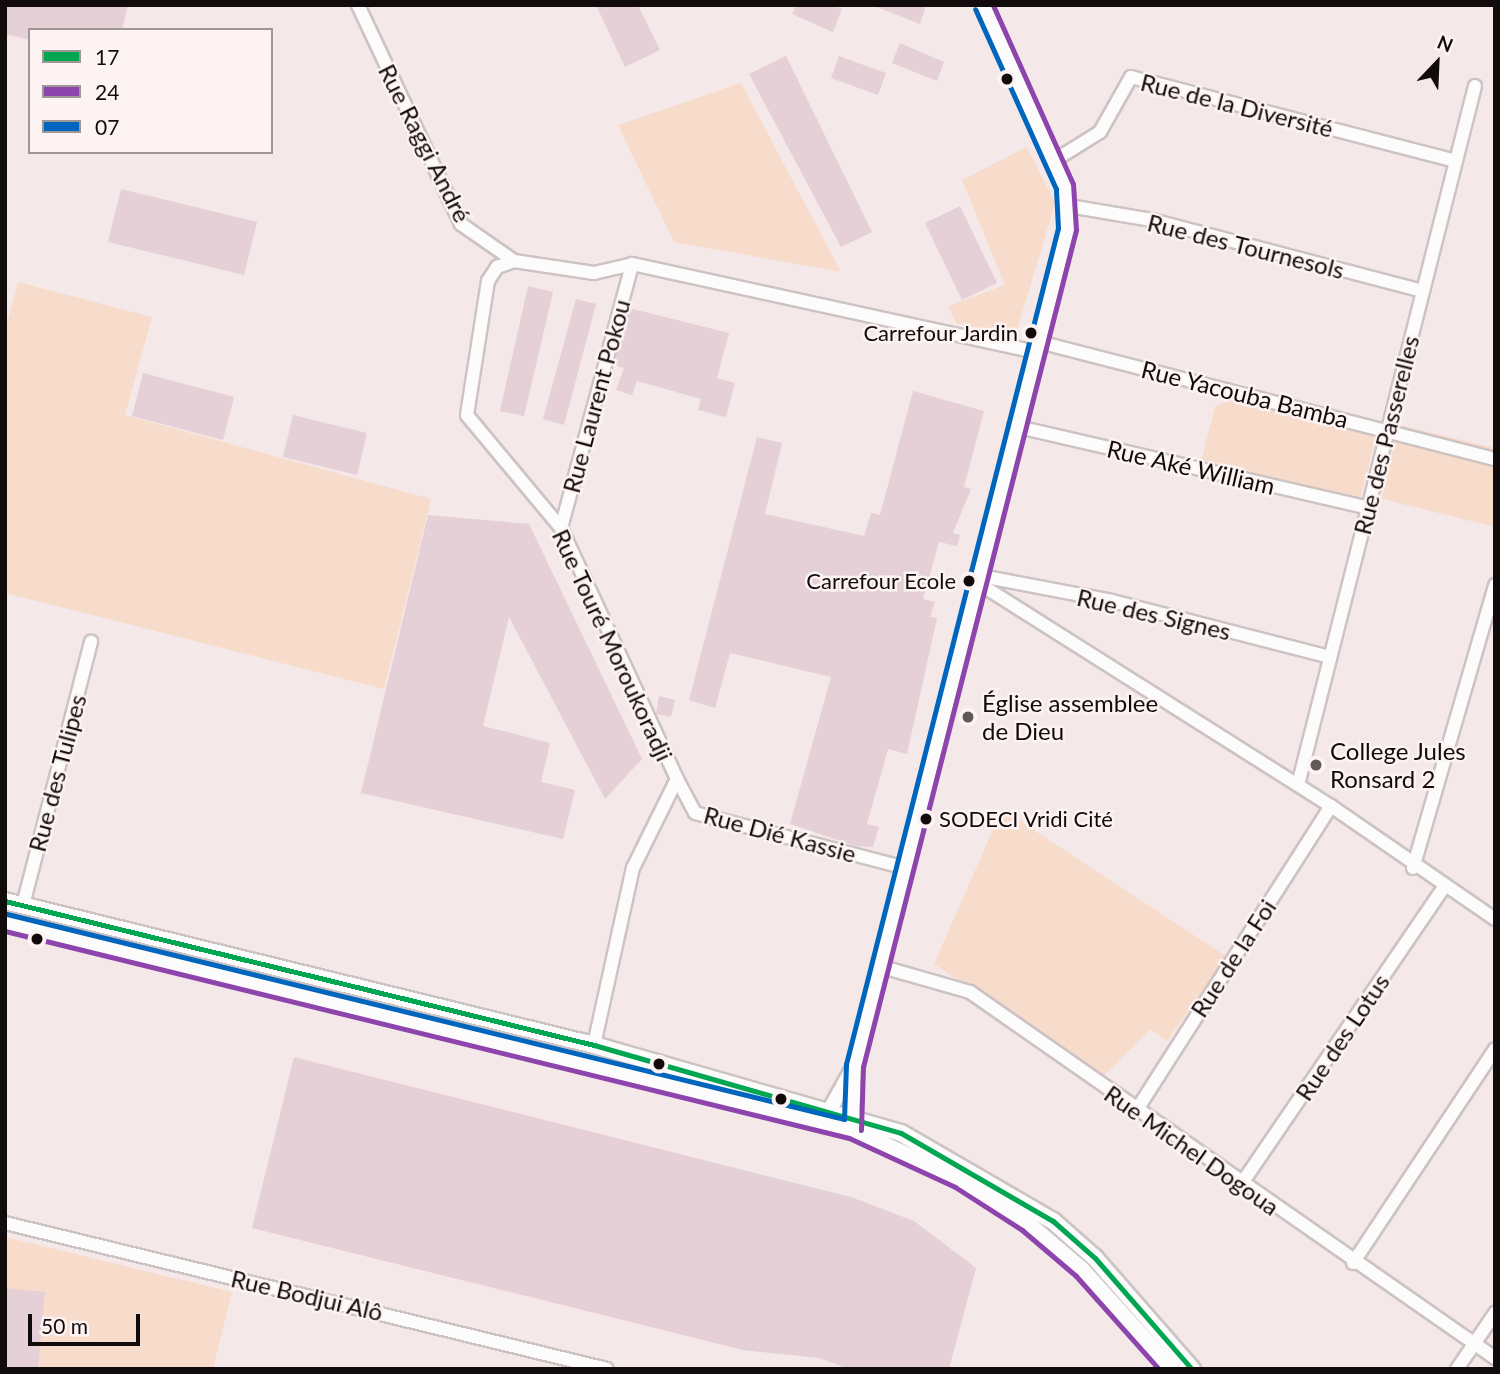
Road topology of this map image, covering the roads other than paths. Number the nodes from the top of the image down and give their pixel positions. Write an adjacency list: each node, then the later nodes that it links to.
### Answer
1 (358, 5): 7 (street, Rue Raggi André)
2 (983, 5): 4 (street)
3 (1475, 86): 5 (street, Rue des Passerelles)
4 (1055, 160): 5 (street, Rue de la Diversité); 6 (street)
5 (1455, 161): 9 (street, Rue des Passerelles)
6 (1069, 206): 9 (street, Rue des Tournesols); 10 (street)
7 (514, 261): 8 (street); 15 (street, Rue Touré Moroukoradji)
8 (632, 264): 10 (street); 15 (street, Rue Laurent Pokou)
9 (1422, 291): 12 (street, Rue des Passerelles)
10 (1033, 346): 11 (street); 12 (street, Rue Yacouba Bamba)
11 (1014, 426): 14 (street, Rue Aké William); 16 (street)
12 (1388, 431): 13 (street, Rue Yacouba Bamba); 14 (street, Rue des Passerelles)
13 (1495, 459)
14 (1368, 508): 19 (street, Rue des Passerelles)
15 (561, 528): 20 (street, Rue Touré Moroukoradji)
16 (976, 578): 19 (street, Rue des Signes); 21 (street); 23 (street)
17 (1495, 585): 24 (street)
18 (91, 642): 27 (street, Rue des Tulipes)
19 (1330, 657): 21 (street, Rue des Passerelles)
20 (677, 779): 23 (street, Rue Dié Kassie); 31 (street, Rue Touré Moroukoradji)
21 (1298, 785): 22 (street)
22 (1331, 806): 24 (street); 34 (street, Rue de la Foi)
23 (902, 867): 30 (street)
24 (1413, 868): 25 (street)
25 (1443, 888): 28 (street); 37 (street, Rue des Lotus)
26 (5, 901): 27 (main road)
27 (23, 905): 31 (main road)
28 (1495, 919)
29 (5, 922): 35 (main road)
30 (879, 966): 33 (street); 34 (street, Rue Michel Dogoua)
31 (594, 1045): 35 (main road)
32 (1495, 1049): 39 (street)
33 (854, 1066): 35 (street); 36 (street)
34 (1136, 1111): 37 (street, Rue Michel Dogoua)
35 (826, 1115): 36 (main road)
36 (853, 1123): 44 (main road); 45 (main road)
37 (1240, 1186): 39 (street, Rue Michel Dogoua)
38 (5, 1223): 43 (street, Rue Bodjui Alô)
39 (1353, 1263): 41 (street, Rue Michel Dogoua)
40 (1495, 1313): 41 (street)
41 (1474, 1345): 42 (street, Rue Michel Dogoua); 46 (street)
42 (1495, 1358)
43 (607, 1369)
44 (1171, 1369)
45 (1192, 1369)
46 (1457, 1369)

